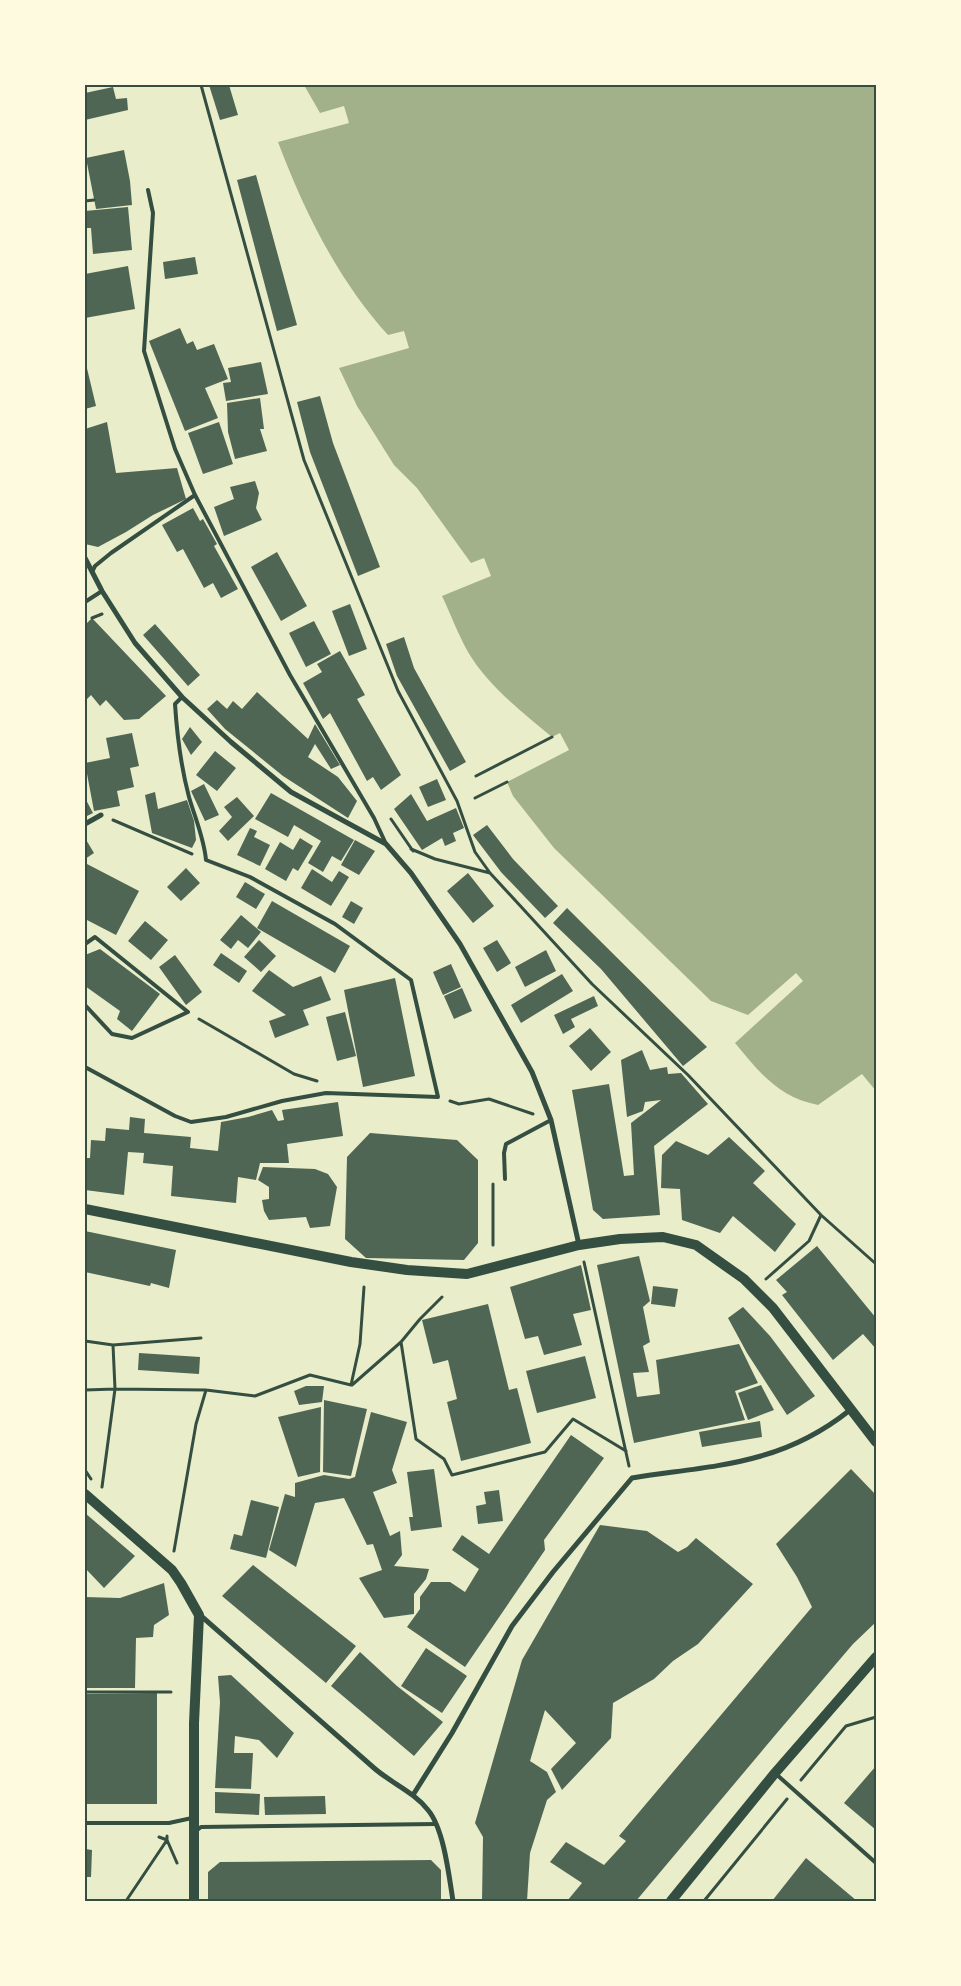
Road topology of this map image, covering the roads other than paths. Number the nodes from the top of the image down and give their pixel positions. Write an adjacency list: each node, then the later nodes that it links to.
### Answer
1 (148, 190): 2 (lane)
2 (195, 495): 4 (lane); 10 (lane)
3 (85, 558): 4 (street)
4 (92, 572): 5 (street)
5 (102, 591): 6 (lane); 7 (street)
6 (85, 602)
7 (182, 698): 10 (street); 13 (lane)
8 (101, 815): 9 (street)
9 (85, 824)
10 (386, 844): 14 (street)
11 (85, 944): 12 (lane)
12 (85, 1005)
13 (85, 1067)
14 (551, 1120): 15 (lane); 17 (street)
15 (505, 1179)
16 (85, 1209): 17 (main road)
17 (579, 1245): 18 (main road)
18 (850, 1410): 19 (main road); 24 (street)
19 (876, 1442)
20 (85, 1494): 21 (main road)
21 (199, 1615): 24 (street); 25 (main road)
22 (876, 1657): 23 (main road)
23 (775, 1773): 29 (lane); 32 (main road)
24 (413, 1796): 27 (street)
25 (195, 1817): 26 (lane); 28 (main road)
26 (85, 1823)
27 (436, 1824): 28 (lane); 31 (street)
28 (194, 1833): 30 (main road)
29 (876, 1863)
30 (194, 1901)
31 (453, 1901)
32 (672, 1901)

